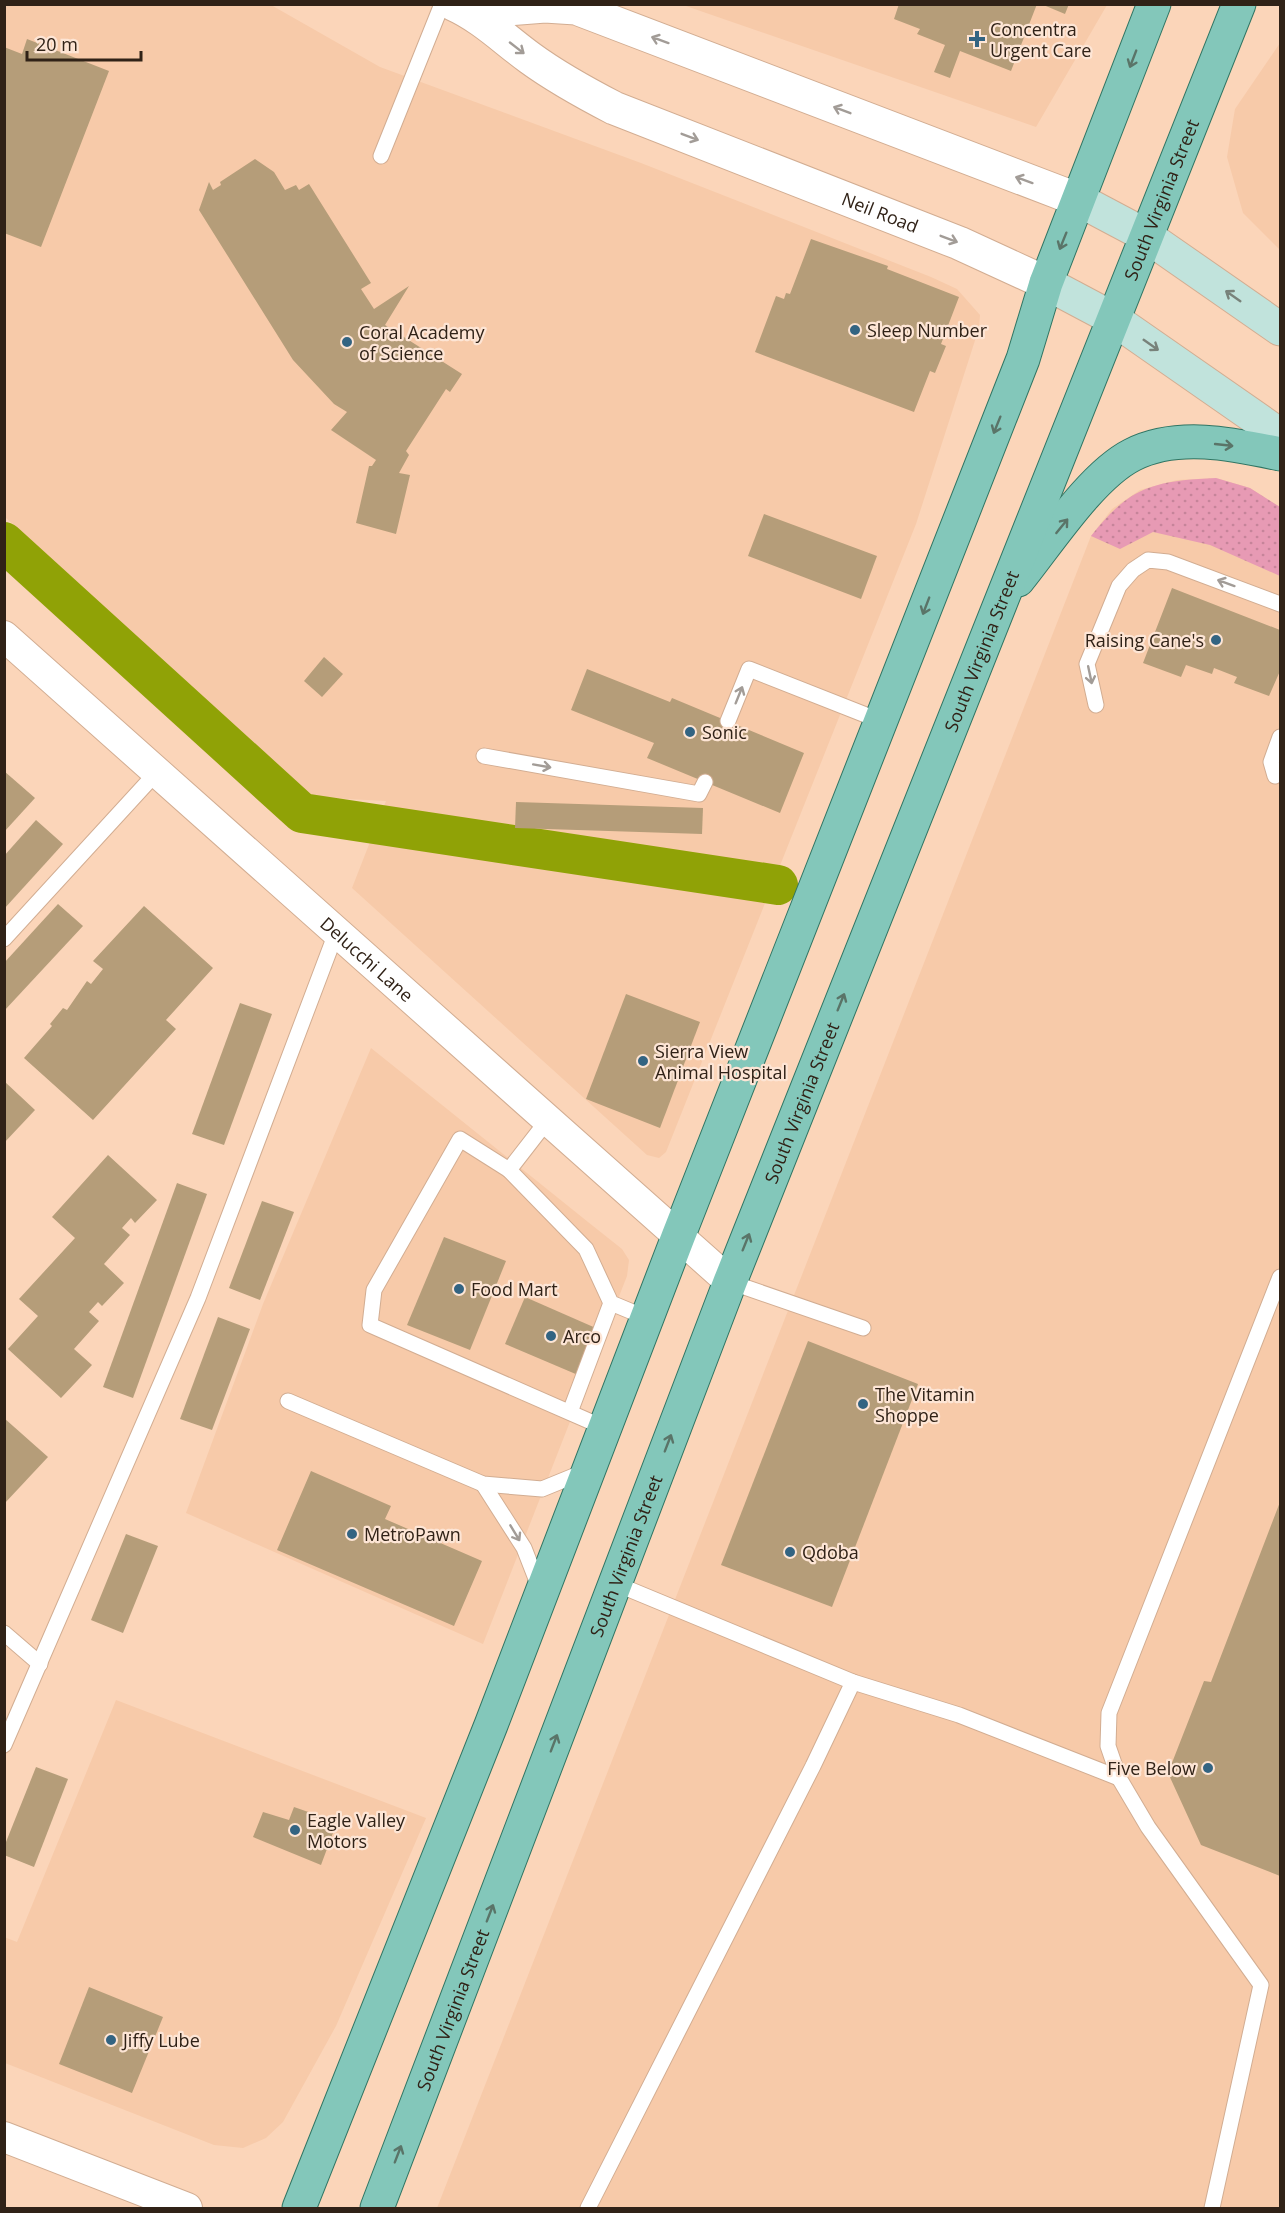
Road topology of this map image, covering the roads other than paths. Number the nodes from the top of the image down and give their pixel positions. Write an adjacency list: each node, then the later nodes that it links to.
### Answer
1 (1154, 4): 5 (main road, one-way to 5)
2 (1239, 4): 6 (main road, South Virginia Street)
3 (460, 6): 4 (lane); 5 (street, one-way to 3); 7 (street, Neil Road, one-way to 7)
4 (381, 156)
5 (1079, 200): 6 (main road); 7 (main road, one-way to 7)
6 (1145, 235): 8 (main road, South Virginia Street); 9 (main road, one-way to 6)
7 (1046, 283): 8 (main road, Neil Road); 17 (main road, one-way to 17)
8 (1112, 318): 10 (main road, Neil Road, one-way to 10); 12 (main road, South Virginia Street)
9 (1281, 329)
10 (1281, 435)
11 (1281, 454): 12 (main road, one-way to 11)
12 (998, 604): 29 (main road, South Virginia Street, one-way to 12)
13 (1281, 604): 15 (lane, one-way to 15)
14 (4, 636): 20 (street, Delucchi Lane)
15 (1096, 705)
16 (728, 721): 17 (lane, one-way to 17)
17 (880, 721): 27 (main road)
18 (1281, 736): 21 (lane)
19 (484, 756): 22 (lane, one-way to 22)
20 (157, 772): 23 (street, Delucchi Lane); 24 (lane)
21 (1275, 776)
22 (705, 782)
23 (336, 933): 25 (street, Delucchi Lane); 41 (lane)
24 (4, 939)
25 (547, 1121): 26 (lane); 27 (street, Delucchi Lane)
26 (509, 1170): 30 (lane); 34 (lane)
27 (678, 1237): 29 (street, Delucchi Lane); 31 (main road)
28 (1281, 1277): 44 (lane)
29 (730, 1282): 32 (lane); 38 (main road, South Virginia Street, one-way to 29)
30 (611, 1303): 31 (lane); 34 (lane)
31 (647, 1318): 35 (main road)
32 (863, 1328)
33 (288, 1401): 37 (lane)
34 (570, 1412): 35 (lane)
35 (605, 1428): 36 (main road)
36 (589, 1470): 37 (lane); 39 (main road)
37 (483, 1484): 39 (lane, one-way to 39)
38 (614, 1583): 42 (lane); 48 (main road, South Virginia Street, one-way to 38)
39 (542, 1594): 47 (main road)
40 (4, 1633): 41 (lane)
41 (40, 1664): 43 (lane)
42 (853, 1682): 44 (lane); 49 (lane)
43 (4, 1745)
44 (1119, 1778): 50 (lane)
45 (4, 2138): 46 (street)
46 (187, 2208)
47 (299, 2208)
48 (377, 2208)
49 (588, 2208)
50 (1212, 2208)

